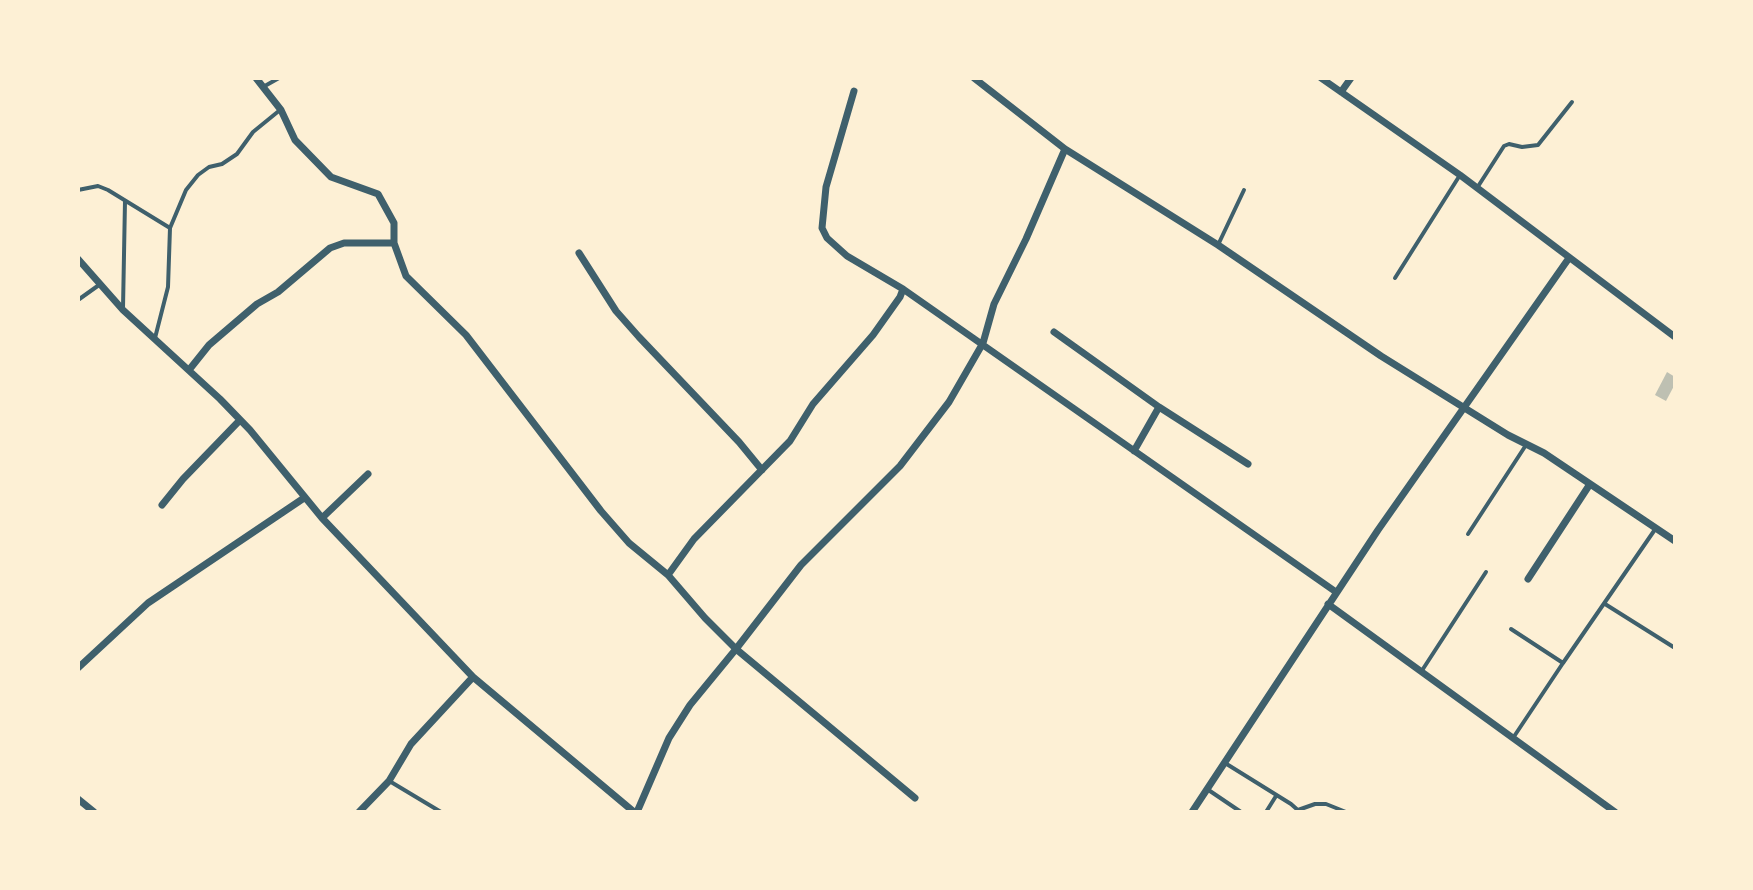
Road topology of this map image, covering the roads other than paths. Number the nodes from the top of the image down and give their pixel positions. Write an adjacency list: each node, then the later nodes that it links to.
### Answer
1 (256, 78): 6 (street)
2 (279, 78): 6 (lane)
3 (974, 78): 11 (street)
4 (1321, 78): 8 (street)
5 (1351, 78): 8 (street)
6 (263, 87): 10 (street)
7 (854, 91): 25 (street)
8 (1341, 92): 12 (street)
9 (1572, 102): 13 (lane)
10 (281, 110): 17 (lane); 18 (street)
11 (1065, 149): 19 (street); 31 (street)
12 (1460, 175): 13 (street); 23 (lane)
13 (1477, 188): 21 (street)
14 (78, 190): 16 (lane)
15 (1244, 190): 19 (lane)
16 (125, 201): 17 (lane); 27 (lane)
17 (170, 228): 30 (lane)
18 (394, 243): 32 (street); 49 (street)
19 (1218, 245): 33 (street)
20 (579, 253): 39 (street)
21 (1569, 258): 29 (street); 33 (street)
22 (78, 259): 24 (street)
23 (1395, 278)
24 (99, 285): 26 (lane); 27 (street)
25 (903, 289): 31 (street); 39 (street)
26 (78, 300)
27 (123, 310): 30 (street)
28 (1054, 332): 34 (street)
29 (1675, 337)
30 (154, 340): 32 (street)
31 (983, 343): 37 (street); 56 (street)
32 (189, 370): 35 (street)
33 (1463, 405): 36 (street); 51 (street)
34 (1159, 407): 37 (street); 38 (street)
35 (240, 420): 42 (street); 43 (street)
36 (1526, 445): 41 (street); 46 (lane)
37 (1134, 451): 51 (street)
38 (1248, 464)
39 (762, 470): 49 (street)
40 (368, 474): 44 (street)
41 (1590, 484): 45 (street); 50 (street)
42 (304, 498): 44 (street); 58 (street)
43 (162, 505)
44 (322, 518): 60 (street)
45 (1656, 528): 47 (street); 53 (lane)
46 (1468, 534)
47 (1675, 541)
48 (1486, 572): 59 (lane)
49 (668, 575): 56 (street)
50 (1528, 579)
51 (1336, 592): 52 (street)
52 (1328, 604): 59 (street); 62 (street)
53 (1605, 604): 55 (lane); 57 (lane)
54 (1511, 629): 57 (lane)
55 (1675, 648)
56 (736, 649): 66 (street); 72 (street)
57 (1563, 663): 61 (lane)
58 (78, 668)
59 (1421, 672): 61 (street)
60 (473, 677): 63 (street); 72 (street)
61 (1513, 738): 77 (street)
62 (1223, 763): 64 (street); 65 (lane)
63 (389, 781): 70 (street); 71 (lane)
64 (1207, 789): 73 (street); 74 (lane)
65 (1276, 796): 69 (lane); 75 (lane)
66 (915, 798)
67 (78, 799): 68 (street)
68 (90, 811)
69 (1299, 811): 76 (lane)
70 (359, 812)
71 (441, 812)
72 (636, 812)
73 (1192, 812)
74 (1241, 812)
75 (1266, 812)
76 (1346, 812)
77 (1615, 812)

